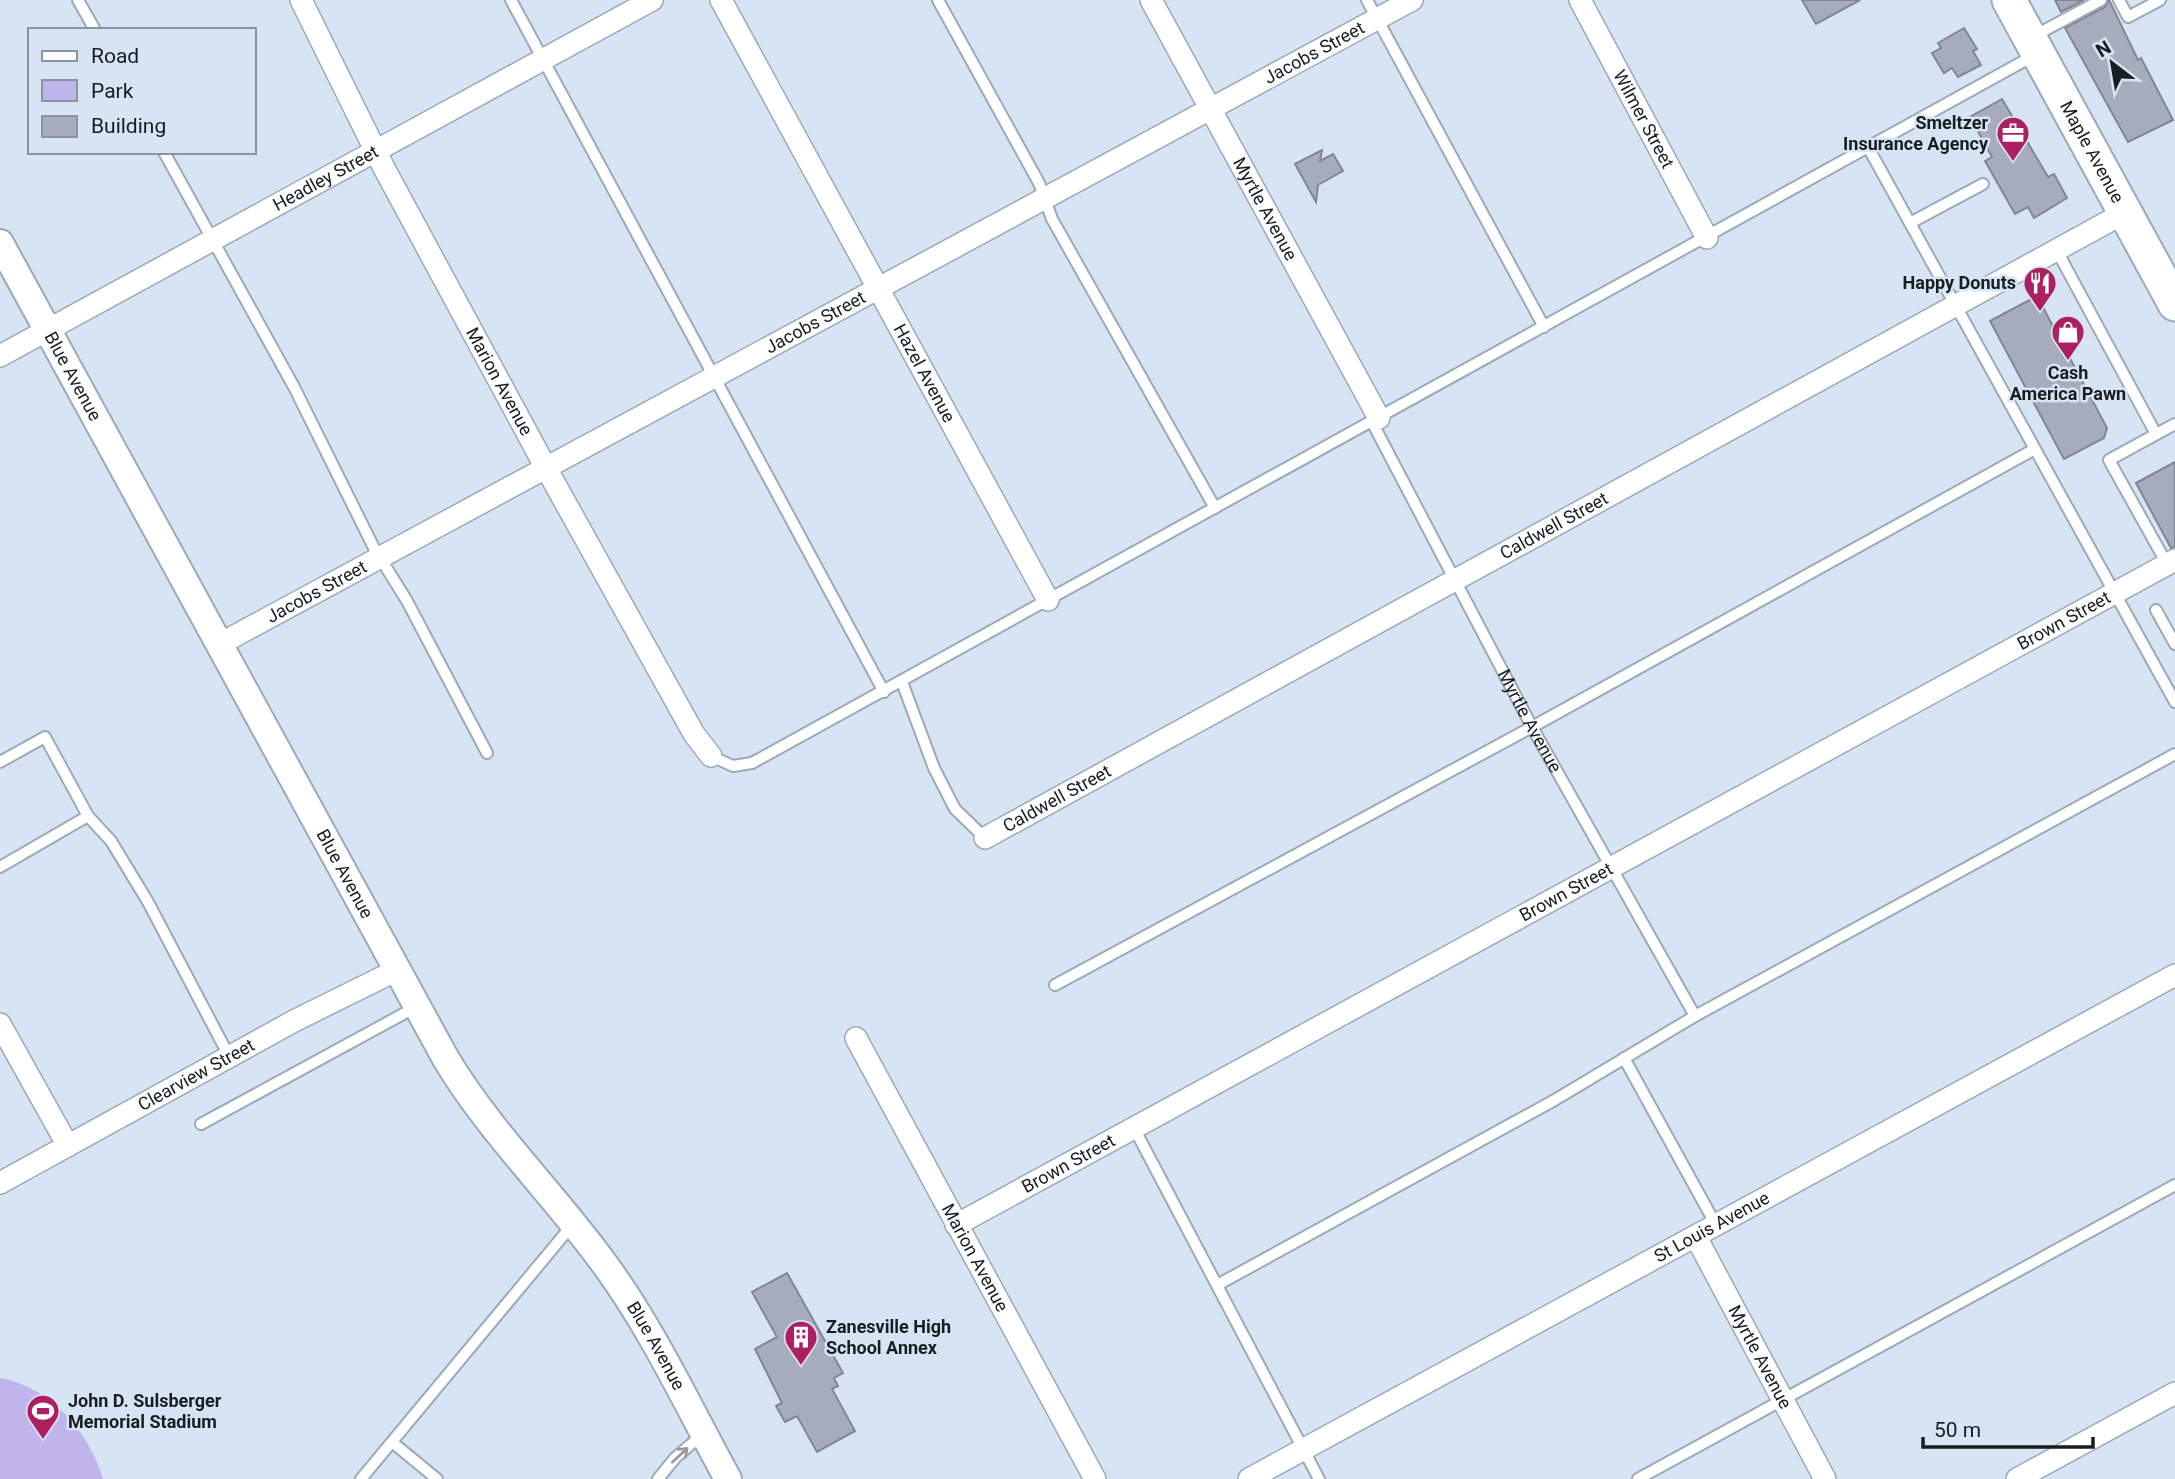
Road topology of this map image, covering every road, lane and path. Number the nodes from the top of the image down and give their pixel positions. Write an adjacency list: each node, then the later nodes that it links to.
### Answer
1 (78, 0): 15 (lane)
2 (301, 0): 19 (street, Marion Avenue)
3 (511, 0): 17 (lane)
4 (652, 0): 17 (street, Headley Street)
5 (721, 0): 30 (street, Hazel Avenue)
6 (938, 0): 23 (lane)
7 (1151, 0): 18 (street, Myrtle Avenue)
8 (1412, 0): 14 (street, Jacobs Street)
9 (1580, 0): 26 (street, Wilmer Street)
10 (2009, 0): 16 (main road, Maple Avenue)
11 (2101, 0): 16 (lane)
12 (2119, 0): 13 (lane)
13 (2160, 0)
14 (1373, 9): 18 (street, Jacobs Street); 33 (lane)
15 (94, 28)
16 (2034, 46): 20 (lane); 24 (main road, Maple Avenue)
17 (543, 57): 19 (street, Headley Street); 36 (lane)
18 (1211, 110): 23 (street, Jacobs Street); 37 (street, Myrtle Avenue)
19 (377, 148): 27 (street, Headley Street); 41 (street, Marion Avenue)
20 (1868, 149): 25 (lane); 26 (lane)
21 (165, 154): 27 (lane)
22 (1983, 184): 25 (lane)
23 (1046, 201): 30 (street, Jacobs Street); 42 (lane)
24 (2124, 214): 29 (street, Caldwell Street); 31 (main road, Maple Avenue)
25 (1910, 223): 32 (lane)
26 (1707, 237): 33 (lane)
27 (212, 240): 34 (street, Headley Street); 43 (lane)
28 (0, 243): 34 (street, Blue Avenue)
29 (2057, 251): 32 (street, Caldwell Street); 39 (lane)
30 (881, 289): 36 (street, Jacobs Street); 47 (street, Hazel Avenue)
31 (2175, 304)
32 (1956, 306): 40 (lane); 45 (street, Caldwell Street)
33 (1544, 327): 37 (lane)
34 (48, 332): 35 (street, Headley Street); 50 (street, Blue Avenue)
35 (0, 356)
36 (715, 377): 41 (street, Jacobs Street); 52 (lane)
37 (1376, 420): 42 (lane); 45 (lane, Myrtle Avenue)
38 (2175, 424): 39 (lane)
39 (2156, 434): 44 (lane)
40 (2033, 450): 46 (lane); 54 (lane)
41 (546, 468): 43 (street, Jacobs Street); 57 (street, Marion Avenue)
42 (1215, 508): 47 (lane)
43 (381, 558): 50 (street, Jacobs Street); 55 (lane)
44 (2171, 562): 46 (street, Brown Street)
45 (1454, 579): 54 (lane, Myrtle Avenue); 60 (street, Caldwell Street)
46 (2114, 593): 53 (lane); 62 (street, Brown Street)
47 (1048, 600): 51 (lane)
48 (2156, 610): 49 (lane)
49 (2175, 644)
50 (218, 645): 63 (street, Blue Avenue)
51 (902, 682): 52 (lane); 60 (lane)
52 (884, 692): 57 (lane)
53 (2175, 702)
54 (1532, 727): 62 (lane, Myrtle Avenue); 65 (lane)
55 (487, 753)
56 (2175, 754): 67 (lane)
57 (711, 756)
58 (0, 762): 59 (lane)
59 (88, 817): 61 (lane); 70 (lane)
60 (985, 838)
61 (0, 867)
62 (1612, 867): 67 (lane, Myrtle Avenue); 73 (street, Brown Street)
63 (395, 971): 66 (street, Blue Avenue); 70 (street, Clearview Street)
64 (2175, 975): 79 (street, St Louis Avenue)
65 (1055, 985)
66 (416, 1007): 72 (lane); 77 (street, Blue Avenue)
67 (1695, 1016): 71 (lane)
68 (0, 1024): 74 (street)
69 (856, 1038): 78 (street, Marion Avenue)
70 (230, 1058): 74 (street, Clearview Street)
71 (1624, 1058): 79 (lane); 81 (lane)
72 (201, 1124)
73 (1134, 1128): 78 (street, Brown Street); 81 (lane)
74 (68, 1146): 75 (street, Clearview Street)
75 (0, 1183)
76 (2175, 1185): 83 (lane)
77 (573, 1224): 84 (street, Blue Avenue); 85 (lane)
78 (956, 1225): 91 (street, Marion Avenue)
79 (1716, 1225): 80 (street, St Louis Avenue)
80 (1696, 1237): 83 (street, Myrtle Avenue); 86 (street, St Louis Avenue)
81 (1219, 1284): 86 (lane)
82 (2175, 1393): 96 (street)
83 (1782, 1401): 94 (lane); 95 (street, Myrtle Avenue)
84 (704, 1434): 89 (lane, one-way to 84); 90 (street, Blue Avenue)
85 (392, 1442): 87 (lane); 88 (lane)
86 (1302, 1450): 92 (street, St Louis Avenue); 93 (lane)
87 (362, 1479)
88 (437, 1479)
89 (658, 1479)
90 (728, 1479)
91 (1095, 1479)
92 (1249, 1479)
93 (1319, 1479)
94 (1638, 1479)
95 (1825, 1479)
96 (2017, 1479)

